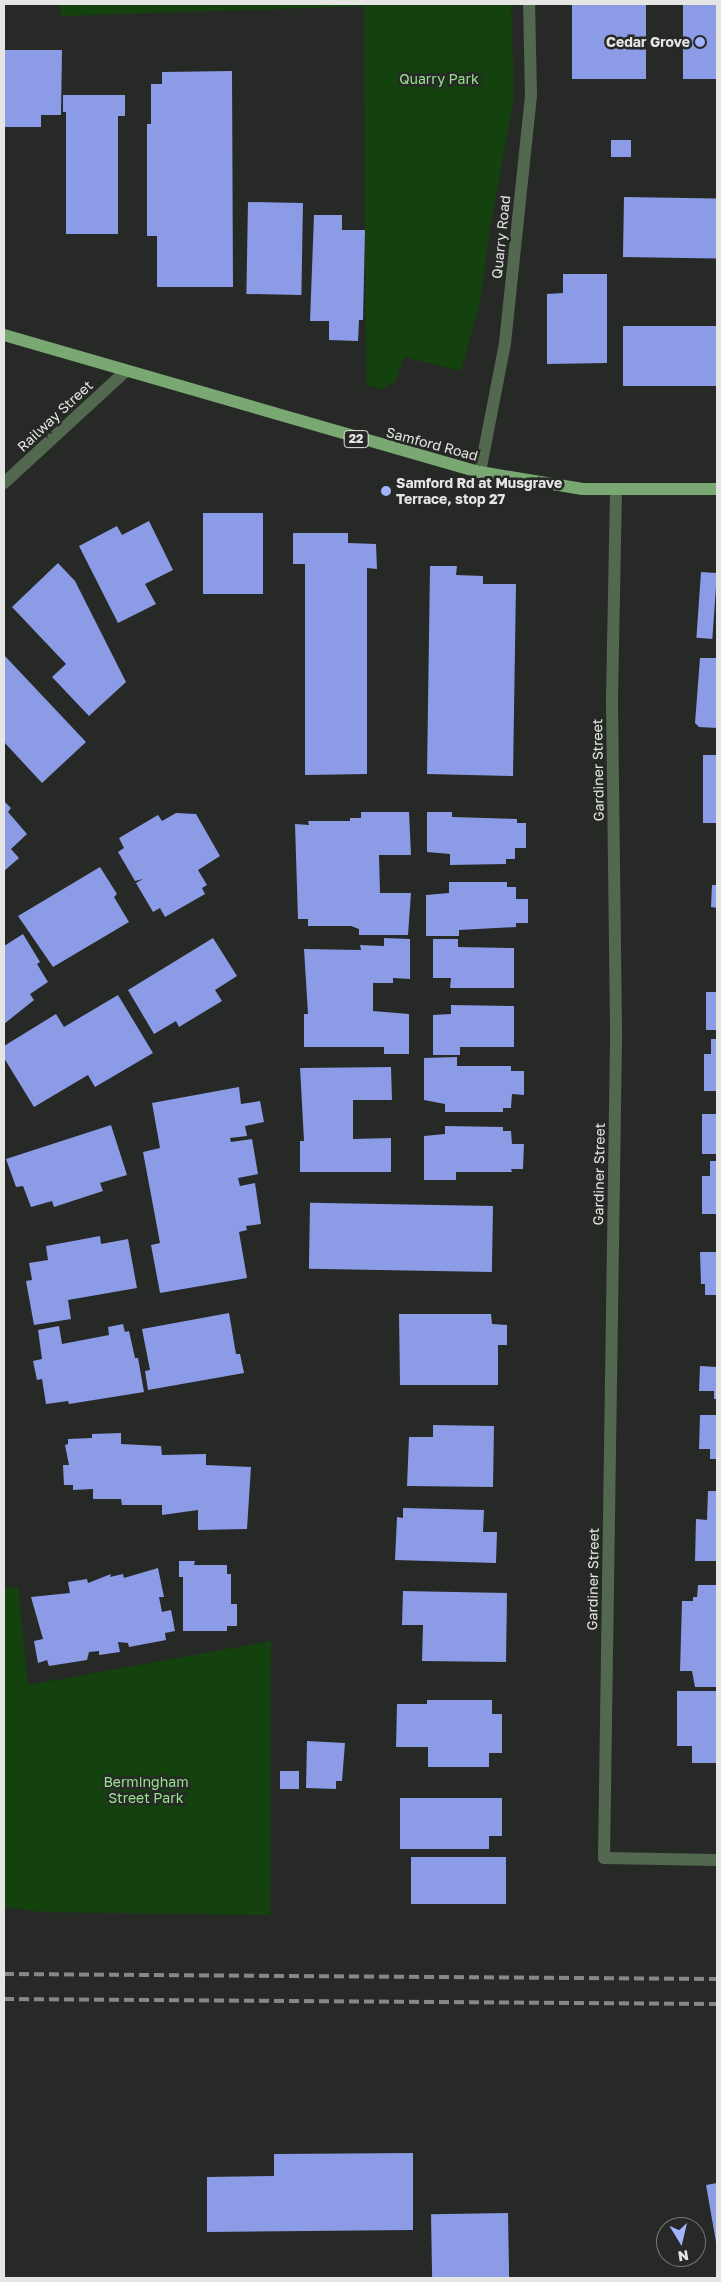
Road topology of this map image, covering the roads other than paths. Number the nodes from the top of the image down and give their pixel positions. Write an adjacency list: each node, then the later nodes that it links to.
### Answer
1 (529, 4): 4 (street, Quarry Road)
2 (4, 335): 3 (main road, Samford Road / 22)
3 (126, 371): 4 (main road, Samford Road / 22); 5 (street, Railway Street)
4 (480, 472): 7 (main road, Samford Road / 22)
5 (4, 483)
6 (717, 489): 7 (main road, Samford Road / 22)
7 (616, 490): 8 (street, Gardiner Street)
8 (717, 1860)

